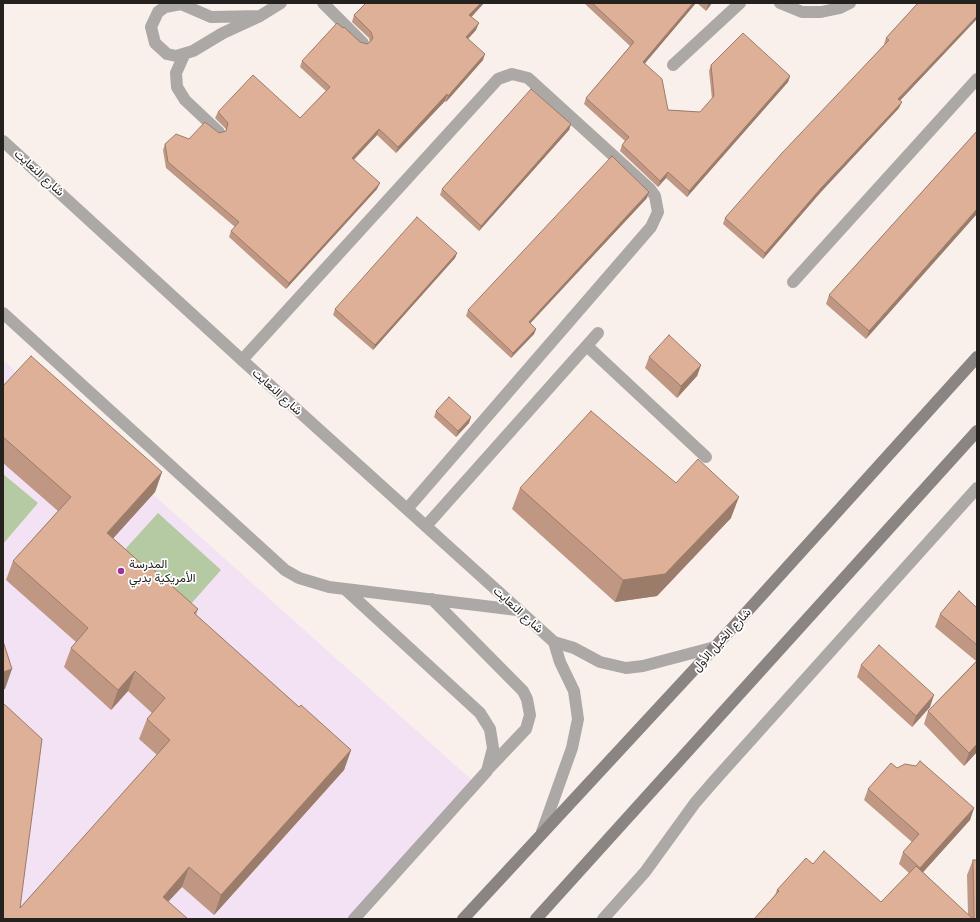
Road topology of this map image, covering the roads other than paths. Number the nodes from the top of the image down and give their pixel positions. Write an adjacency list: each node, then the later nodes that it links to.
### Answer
1 (281, 3): 6 (street)
2 (323, 3): 7 (street)
3 (740, 3): 9 (street)
4 (780, 3): 5 (street)
5 (850, 3)
6 (260, 16): 8 (street); 8 (street)
7 (362, 43)
8 (184, 55): 11 (street)
9 (673, 65)
10 (977, 79): 13 (street)
11 (219, 132)
12 (3, 141): 18 (street, شارع النعايت)
13 (793, 282)
14 (3, 313): 24 (street)
15 (598, 333): 16 (street)
16 (587, 346): 20 (street); 23 (street)
17 (977, 357): 28 (main road, شارع الخيل الأول)
18 (242, 360): 22 (street, شارع النعايت); 22 (street)
19 (977, 431): 33 (main road)
20 (706, 457)
21 (977, 488): 34 (street)
22 (407, 509): 23 (street, شارع النعايت)
23 (426, 526): 26 (street, شارع النعايت)
24 (345, 589): 25 (street); 29 (street)
25 (432, 599): 26 (street); 29 (street)
26 (517, 610): 27 (street, شارع النعايت)
27 (554, 642): 28 (street, شارع النعايت); 30 (street, شارع النعايت)
28 (715, 647): 30 (main road, شارع الخيل الأول)
29 (487, 771): 31 (street)
30 (542, 832): 32 (main road, شارع الخيل الأول)
31 (354, 919)
32 (463, 919)
33 (536, 919)
34 (603, 919)

